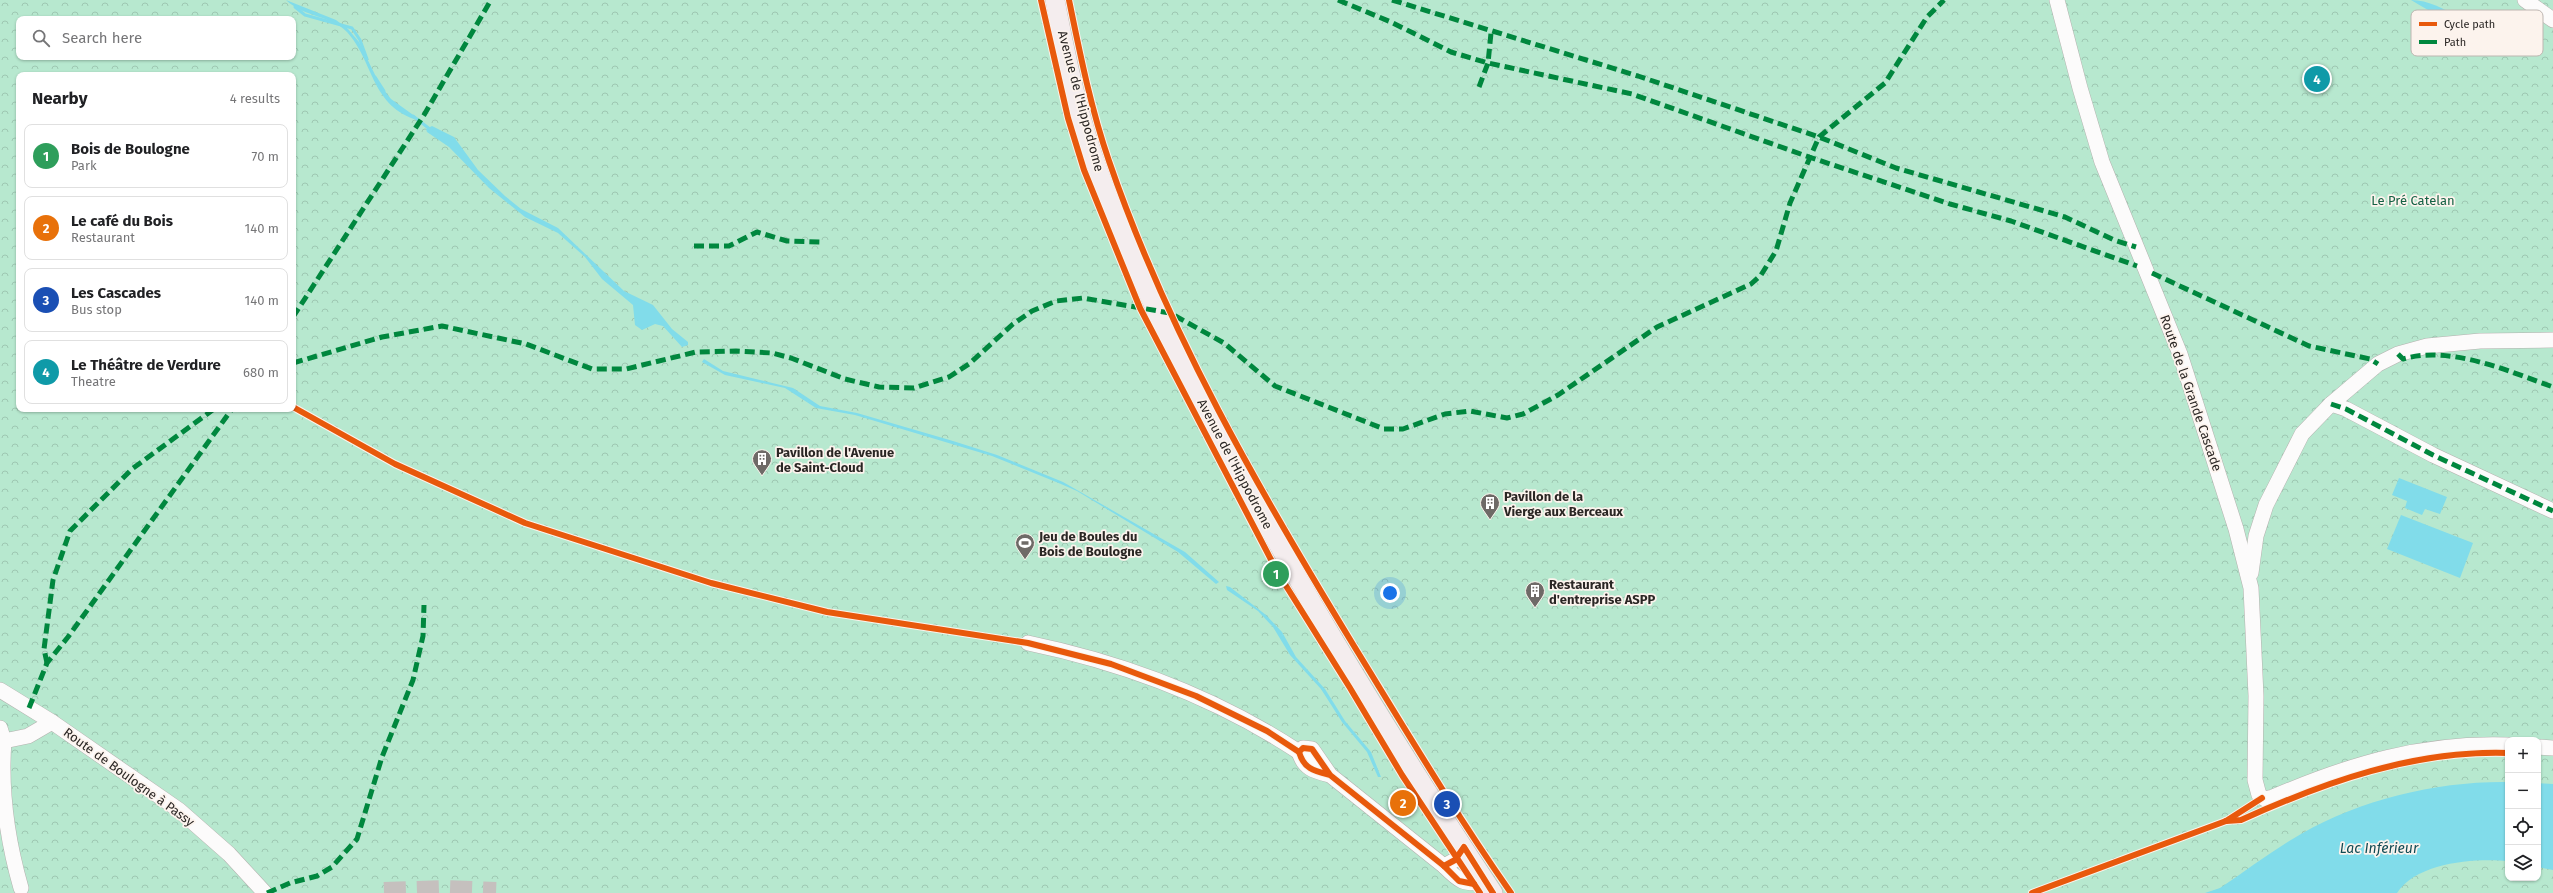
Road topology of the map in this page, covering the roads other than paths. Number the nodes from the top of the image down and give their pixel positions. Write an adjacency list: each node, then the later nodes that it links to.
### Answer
1 (1055, 0): 18 (main road, Avenue de l'Hippodrome)
2 (2057, 0): 10 (street, Route de la Grande Cascade)
3 (2525, 0): 4 (street)
4 (2539, 10)
5 (2543, 13): 6 (street)
6 (2553, 20)
7 (2553, 340): 8 (street)
8 (2331, 404): 9 (street); 10 (street)
9 (2553, 511)
10 (2251, 588): 15 (street, Route de la Grande Cascade)
11 (1028, 643): 19 (street)
12 (0, 690): 13 (street, Route de Boulogne à Passy)
13 (52, 722): 14 (street); 22 (street, Route de Boulogne à Passy)
14 (2, 734): 21 (street)
15 (2505, 746)
16 (2541, 747): 17 (street)
17 (2553, 748)
18 (1464, 847): 19 (street); 20 (main road, Avenue de l'Hippodrome)
19 (1444, 866): 20 (street)
20 (1489, 887)
21 (20, 888)
22 (265, 893)

